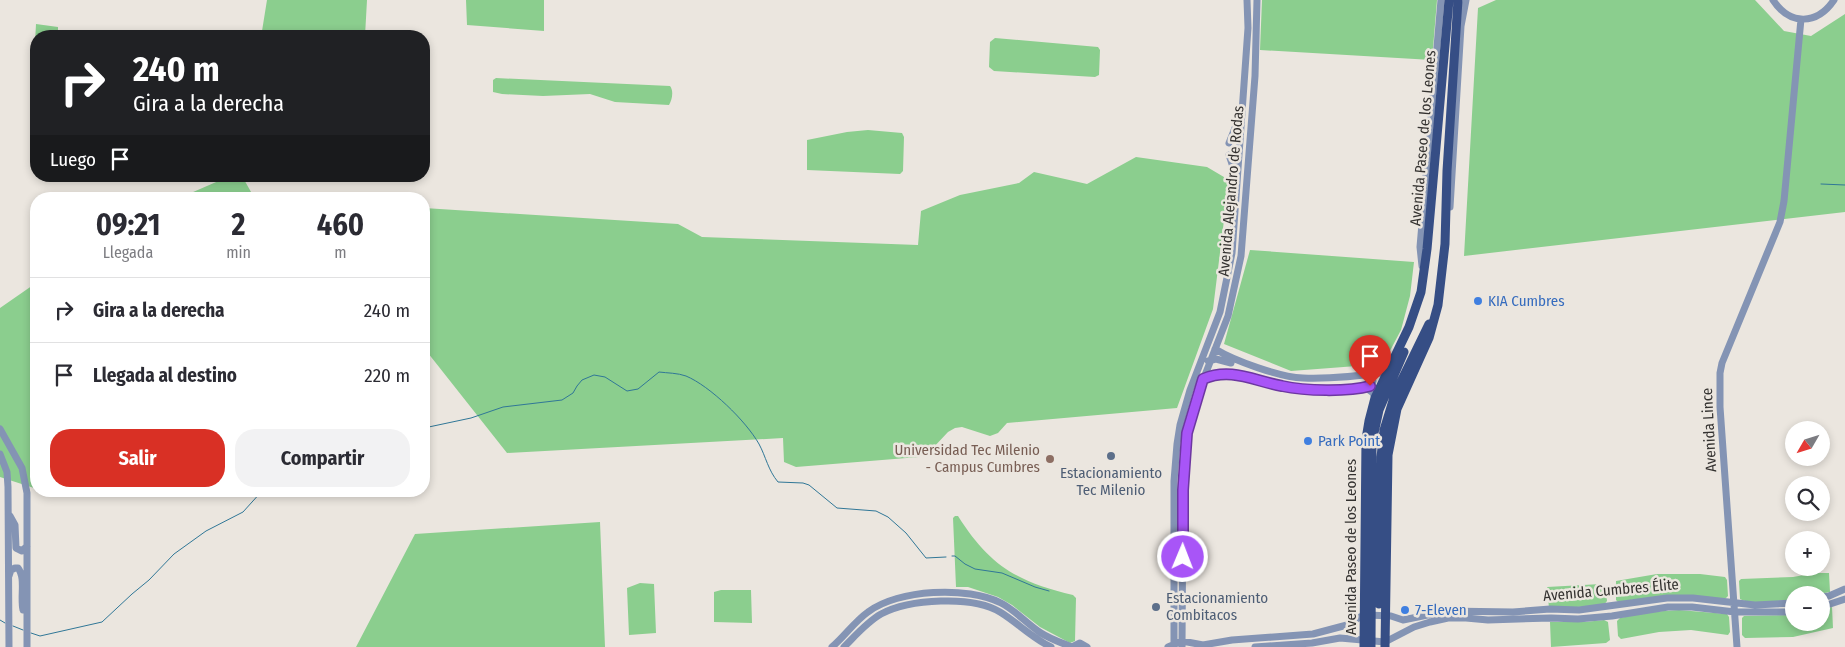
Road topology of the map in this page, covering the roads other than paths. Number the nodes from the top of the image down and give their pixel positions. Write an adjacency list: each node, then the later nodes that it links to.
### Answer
1 (1247, 0): 13 (street, Avenida Alejandro de Rodas)
2 (1257, 0): 21 (street, Avenida Alejandro de Rodas)
3 (1441, 0): 10 (street, Avenida Paseo de los Leones)
4 (1449, 0): 12 (main road, Avenida Paseo de los Leones)
5 (1458, 0): 12 (main road, Avenida Paseo de los Leones)
6 (1466, 0): 11 (street, Avenida Paseo de los Leones)
7 (1773, 0): 9 (street)
8 (1834, 0): 9 (street)
9 (1801, 19): 48 (street, Avenida Lince)
10 (1439, 23): 11 (street); 18 (street, Avenida Paseo de los Leones)
11 (1461, 26): 17 (street, Avenida Paseo de los Leones)
12 (1447, 83): 17 (main road, Avenida Paseo de los Leones); 18 (main road, Avenida Paseo de los Leones)
13 (1242, 104): 14 (street); 16 (street, Avenida Alejandro de Rodas)
14 (1231, 143)
15 (1230, 154): 16 (street)
16 (1238, 184): 25 (street, Avenida Alejandro de Rodas)
17 (1445, 244): 19 (main road, Avenida Paseo de los Leones)
18 (1423, 278): 20 (main road, Avenida Paseo de los Leones)
19 (1437, 310): 46 (main road, Avenida Paseo de los Leones); 58 (main road)
20 (1409, 327): 26 (main road, Avenida Paseo de los Leones); 57 (main road)
21 (1215, 349): 22 (street, Avenida Alejandro de Rodas); 24 (street)
22 (1211, 360): 23 (street); 25 (street); 31 (street, Avenida Alejandro de Rodas)
23 (1231, 363): 24 (street); 27 (street)
24 (1248, 364): 30 (street)
25 (1199, 365): 38 (street, Avenida Alejandro de Rodas)
26 (1388, 372): 28 (street); 35 (main road, Avenida Paseo de los Leones)
27 (1228, 373): 31 (street); 33 (street)
28 (1368, 375): 29 (street); 32 (street)
29 (1345, 376): 30 (street); 34 (street)
30 (1309, 378): 33 (street)
31 (1203, 379): 39 (street, Avenida Alejandro de Rodas)
32 (1365, 387): 34 (street); 35 (street)
33 (1324, 389): 34 (street)
34 (1332, 389)
35 (1375, 398): 43 (main road, Avenida Paseo de los Leones)
36 (0, 430): 41 (street)
37 (0, 454): 40 (street)
38 (1174, 481): 39 (street); 59 (street, Avenida Alejandro de Rodas)
39 (1183, 490): 56 (street, Avenida Alejandro de Rodas)
40 (8, 513): 41 (street); 42 (street)
41 (27, 546): 55 (street)
42 (8, 577): 55 (street); 60 (street)
43 (1364, 590): 46 (main road); 53 (main road, Avenida Paseo de los Leones)
44 (1842, 590): 45 (street); 47 (street)
45 (1830, 594)
46 (1385, 595): 54 (main road, Avenida Paseo de los Leones)
47 (1843, 599): 50 (street)
48 (1734, 603): 49 (street, Avenida Cumbres Élite); 51 (street, Avenida Lince); 54 (street, Avenida Cumbres Élite)
49 (1785, 603)
50 (1830, 604)
51 (1735, 612): 52 (street, Avenida Cumbres Élite); 58 (street, Avenida Cumbres Élite); 68 (street, Avenida Lince)
52 (1785, 613)
53 (1364, 616): 54 (street, Avenida Cumbres Élite); 56 (street, Avenida Cumbres Élite); 57 (main road, Avenida Paseo de los Leones)
54 (1385, 616): 58 (main road, Avenida Paseo de los Leones)
55 (26, 620): 61 (street)
56 (1182, 644): 59 (street)
57 (1366, 645): 58 (street); 67 (street)
58 (1383, 645)
59 (1172, 646)
60 (9, 647)
61 (26, 647)
62 (832, 647): 65 (street)
63 (844, 647): 64 (street)
64 (1050, 647)
65 (1072, 647): 66 (street)
66 (1087, 647)
67 (1255, 647)
68 (1737, 647)

